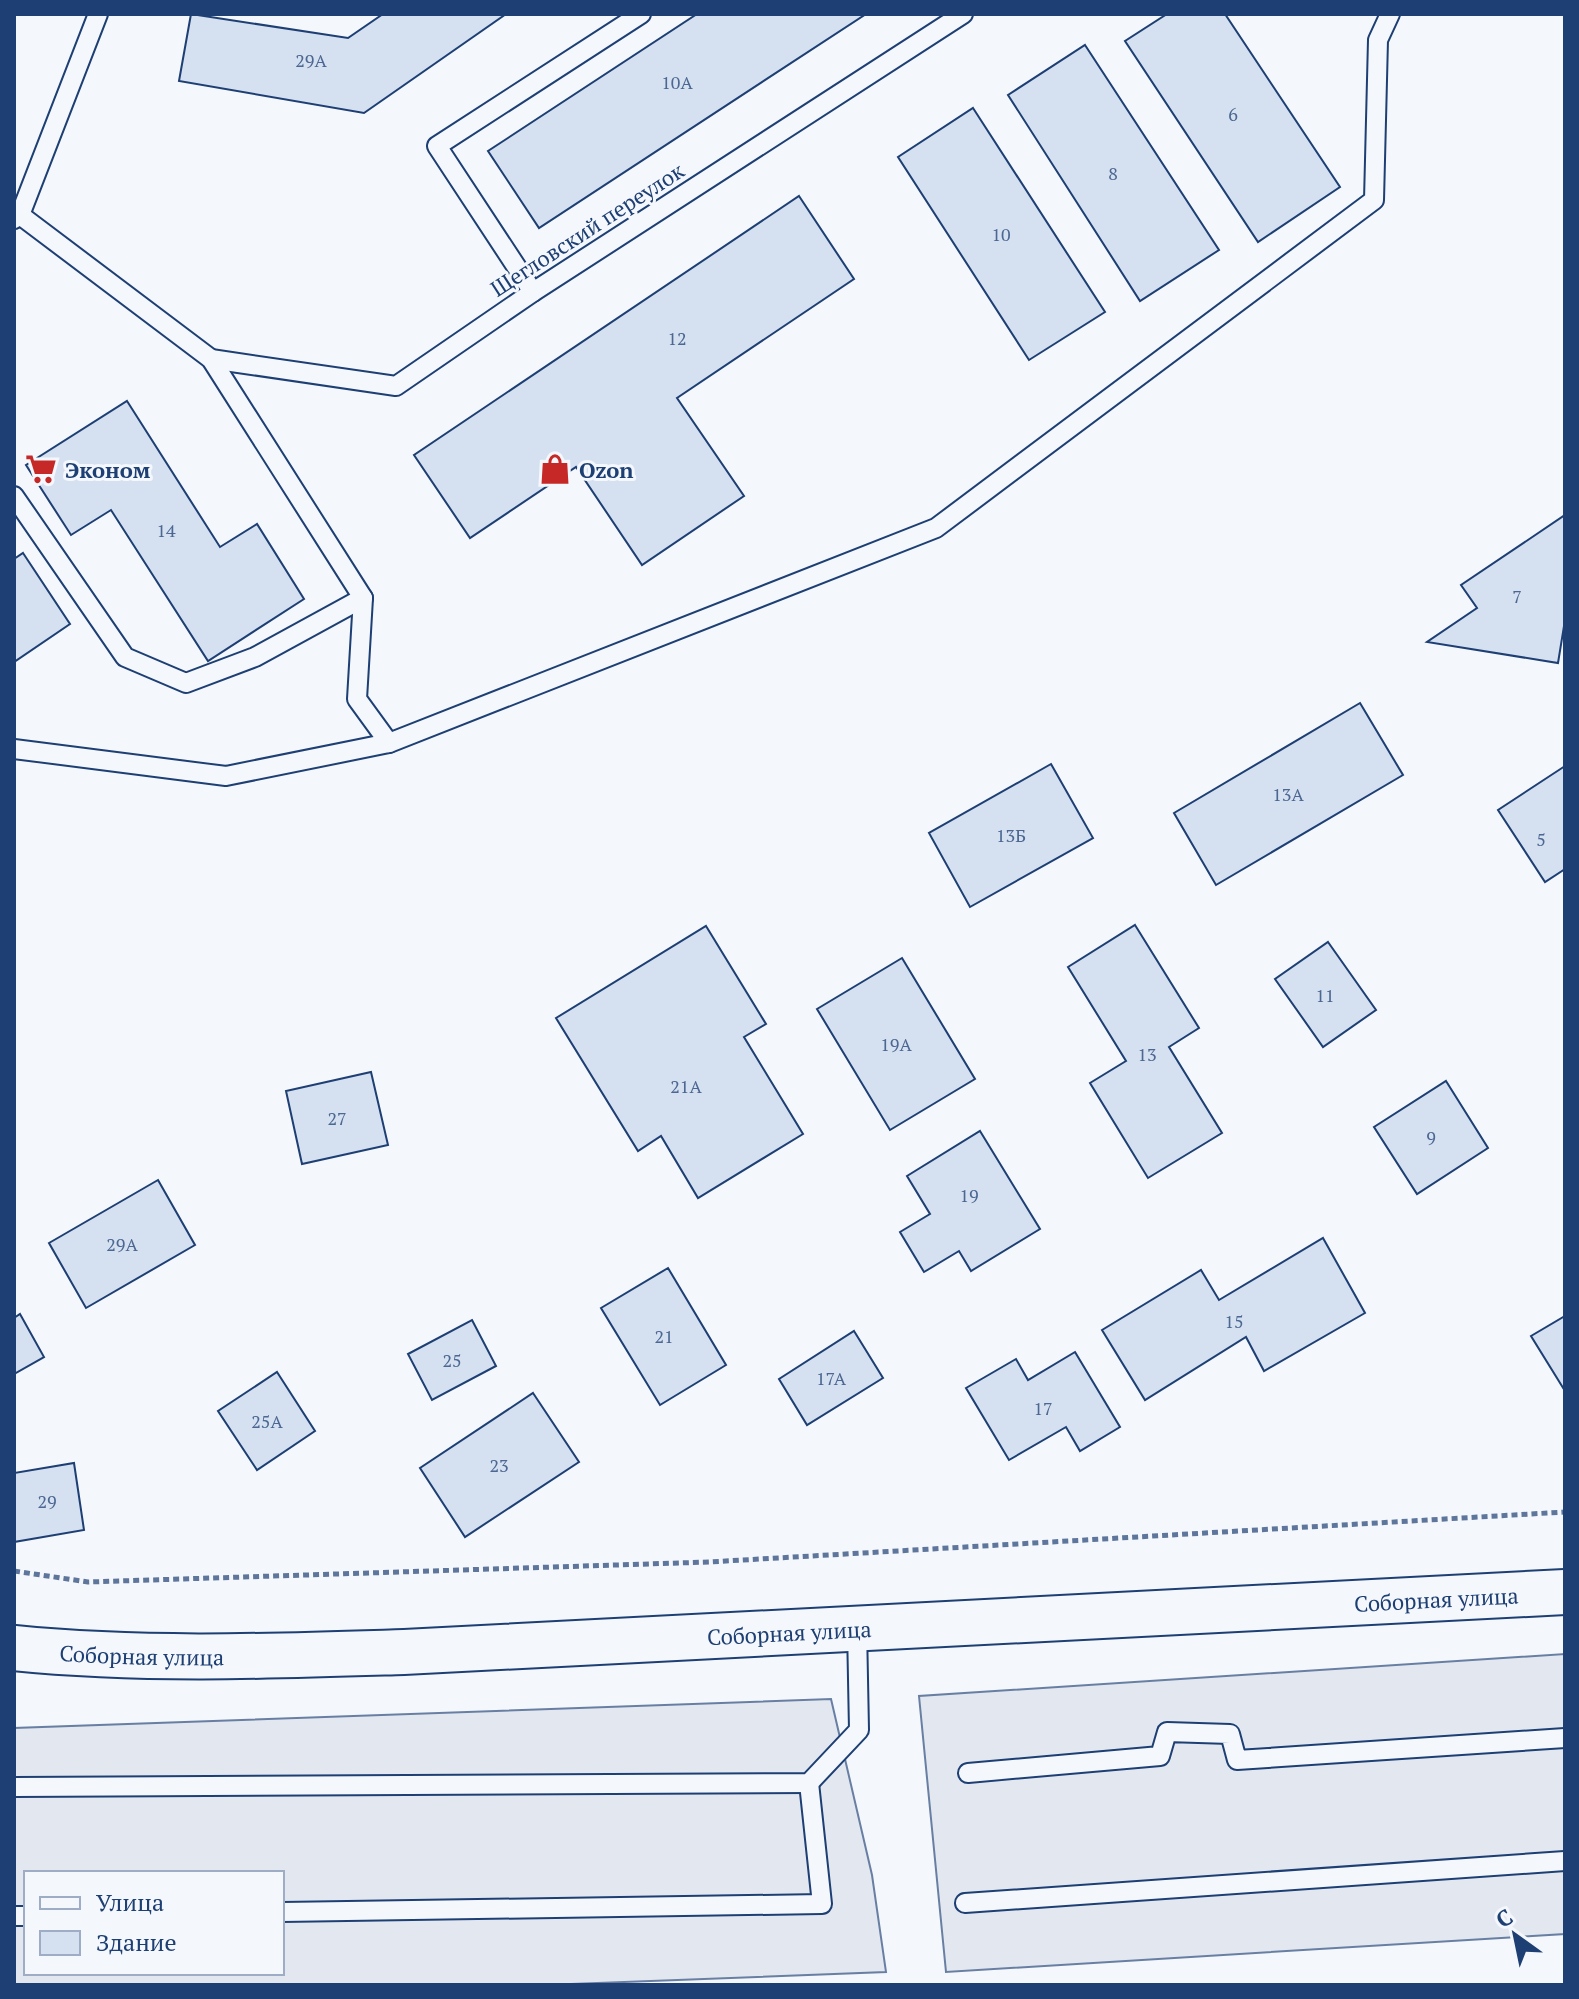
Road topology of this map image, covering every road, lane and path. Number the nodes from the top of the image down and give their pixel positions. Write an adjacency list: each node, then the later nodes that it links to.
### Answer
1 (98, 14): 5 (lane)
2 (641, 14): 6 (lane)
3 (963, 14): 6 (lane, Щегловский переулок)
4 (1390, 14): 10 (lane)
5 (17, 217): 7 (lane)
6 (533, 292): 7 (lane, Щегловский переулок)
7 (211, 359): 9 (lane)
8 (14, 496): 9 (lane)
9 (363, 598): 10 (lane)
10 (389, 743): 11 (lane)
11 (14, 749)
12 (1565, 1512): 13 (path)
13 (14, 1571)
14 (1565, 1592): 15 (street, Соборная улица)
15 (857, 1628): 16 (street, Соборная улица); 19 (lane)
16 (14, 1648)
17 (1565, 1738): 18 (lane)
18 (968, 1773)
19 (809, 1783): 20 (lane); 23 (lane)
20 (14, 1787)
21 (1565, 1861): 22 (lane)
22 (965, 1903)
23 (284, 1912)

